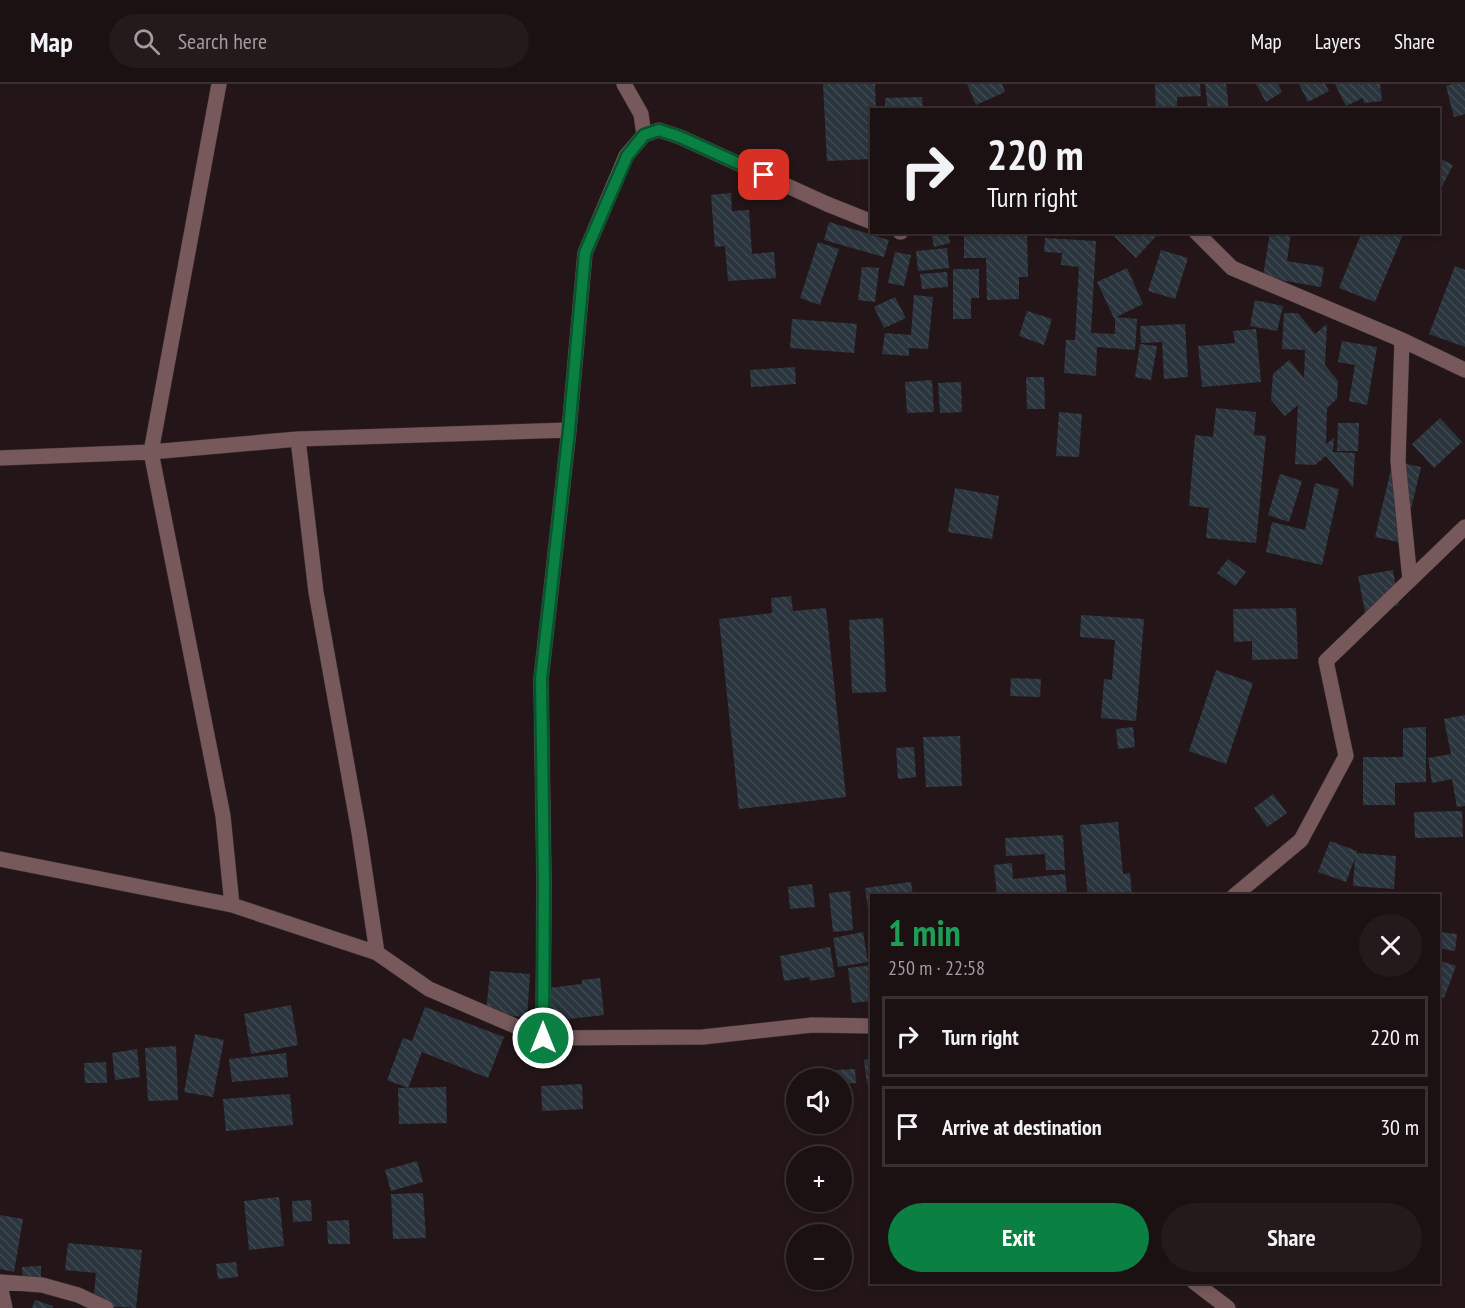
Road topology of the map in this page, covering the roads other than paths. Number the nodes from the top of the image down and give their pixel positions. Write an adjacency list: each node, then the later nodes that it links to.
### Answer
1 (219, 84): 10 (street)
2 (624, 84): 3 (street)
3 (644, 135): 4 (street); 8 (street)
4 (870, 221)
5 (1198, 234): 6 (street)
6 (1402, 340): 7 (street); 13 (street)
7 (1465, 370)
8 (569, 430): 9 (street); 19 (street)
9 (298, 439): 10 (street); 17 (street)
10 (151, 452): 11 (street); 16 (street)
11 (0, 458)
12 (1465, 527): 13 (street)
13 (1410, 580): 15 (street)
14 (0, 859): 16 (street)
15 (1236, 894)
16 (232, 906): 17 (street)
17 (377, 953): 19 (street)
18 (870, 1026): 19 (street)
19 (543, 1038)
20 (0, 1284): 22 (street); 23 (street)
21 (1197, 1284): 24 (street)
22 (5, 1308)
23 (106, 1308)
24 (1228, 1308)

